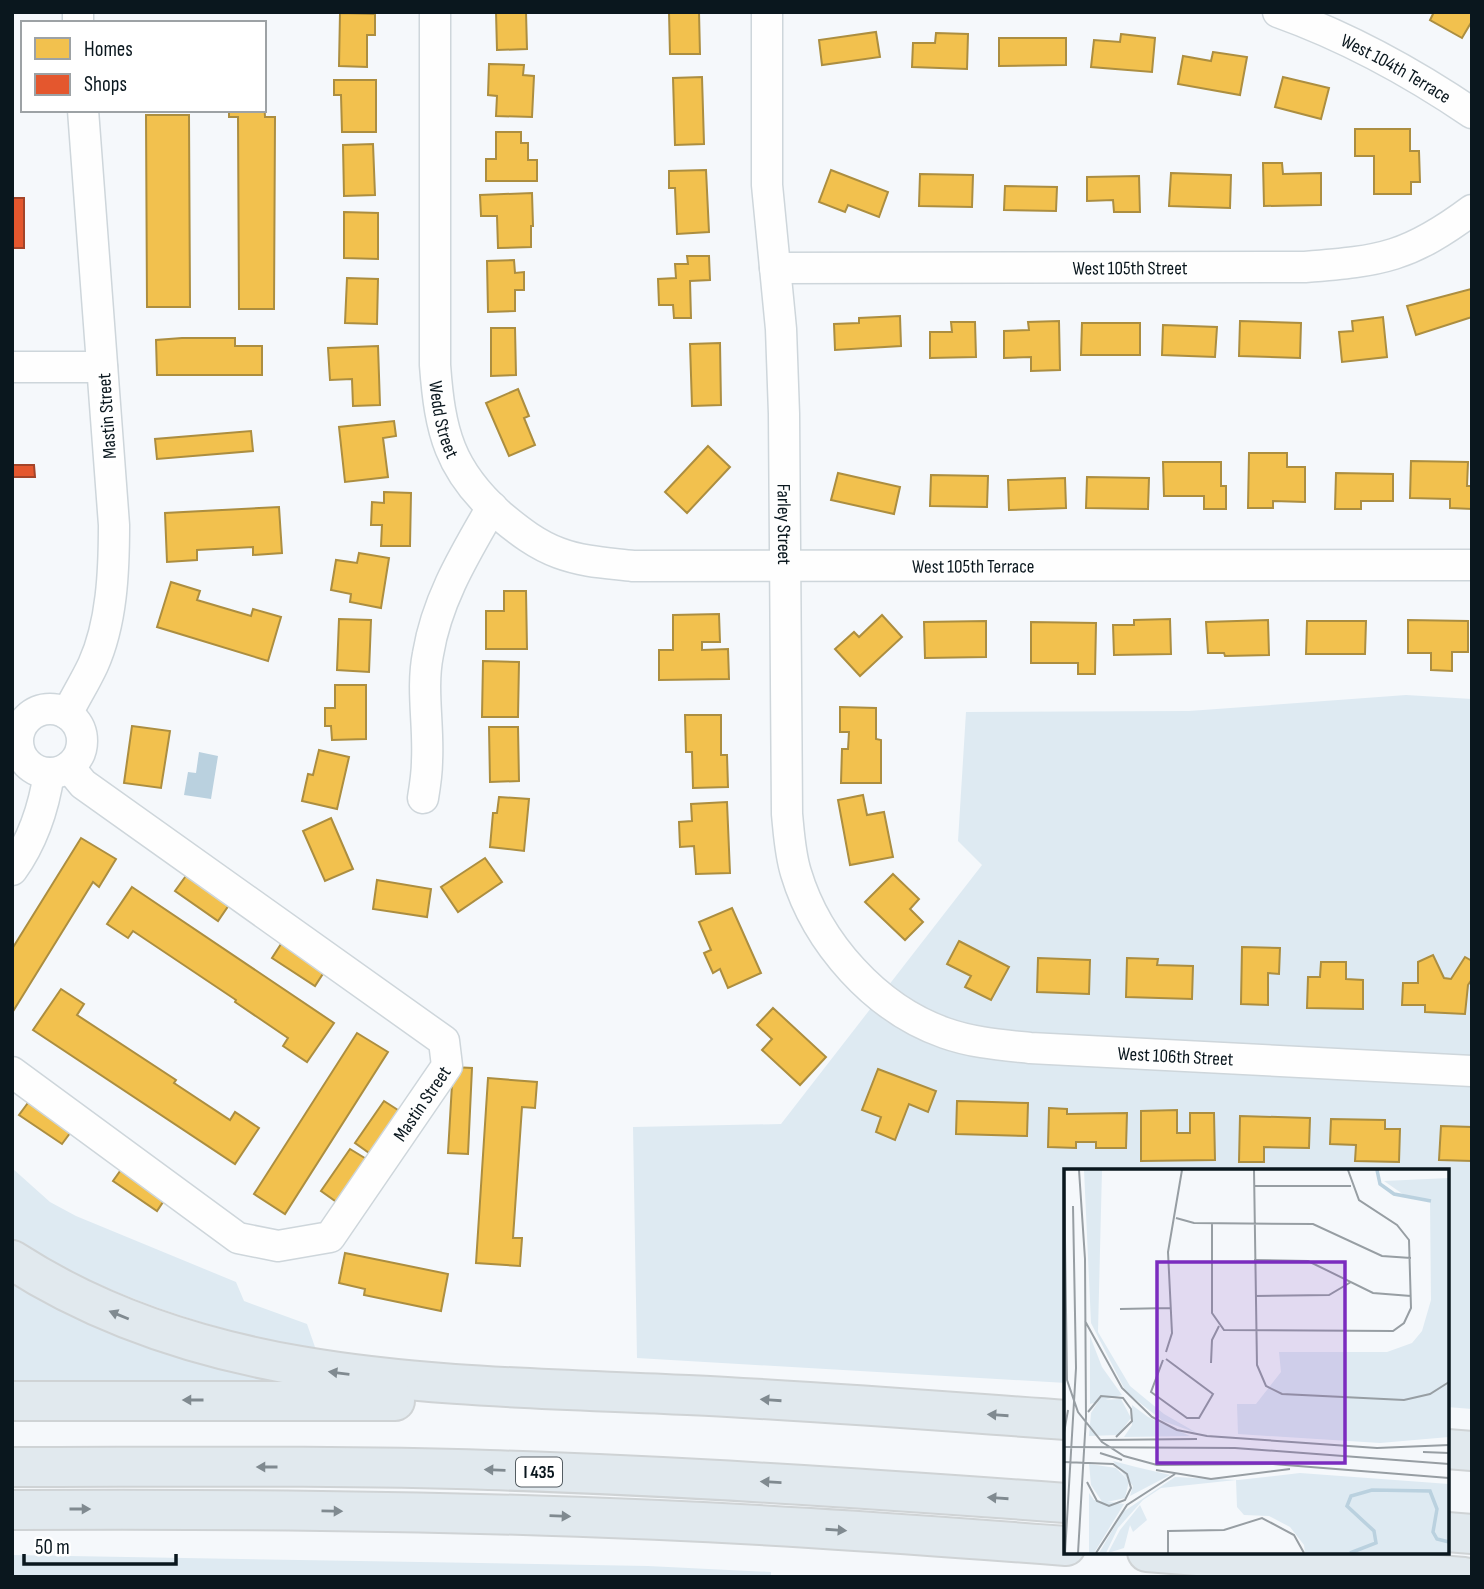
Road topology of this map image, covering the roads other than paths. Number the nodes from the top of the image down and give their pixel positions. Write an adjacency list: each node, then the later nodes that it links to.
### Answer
1 (435, 12): 10 (street, Wedd Street)
2 (767, 12): 7 (street, Farley Street)
3 (1278, 12): 5 (street, West 104th Terrace)
4 (83, 112): 9 (street, Mastin Street)
5 (1472, 113)
6 (1472, 210): 7 (street, West 105th Street)
7 (775, 268): 12 (street, Farley Street)
8 (12, 367): 9 (street)
9 (102, 367): 13 (street, Mastin Street)
10 (492, 507): 12 (street, West 105th Terrace); 15 (street)
11 (1472, 565): 12 (street, West 105th Terrace)
12 (784, 566): 17 (street, Farley Street)
13 (67, 714): 14 (street); 14 (street)
14 (59, 770): 16 (street); 19 (street, Mastin Street)
15 (423, 798)
16 (12, 870)
17 (889, 1002): 18 (street, West 106th Street)
18 (1472, 1071)
19 (12, 1072)
20 (12, 1260): 21 (highway, one-way to 20)
21 (553, 1389): 22 (highway, one-way to 22); 23 (highway, one-way to 21)
22 (12, 1401)
23 (1064, 1420)
24 (1449, 1449): 25 (highway)
25 (1472, 1451)
26 (12, 1467): 27 (highway, I 435, one-way to 26)
27 (1064, 1503)
28 (12, 1510): 31 (highway, I 435, one-way to 31)
29 (1449, 1532): 30 (highway)
30 (1472, 1534)
31 (1064, 1546)
32 (1172, 1554): 33 (highway)
33 (1464, 1577)

